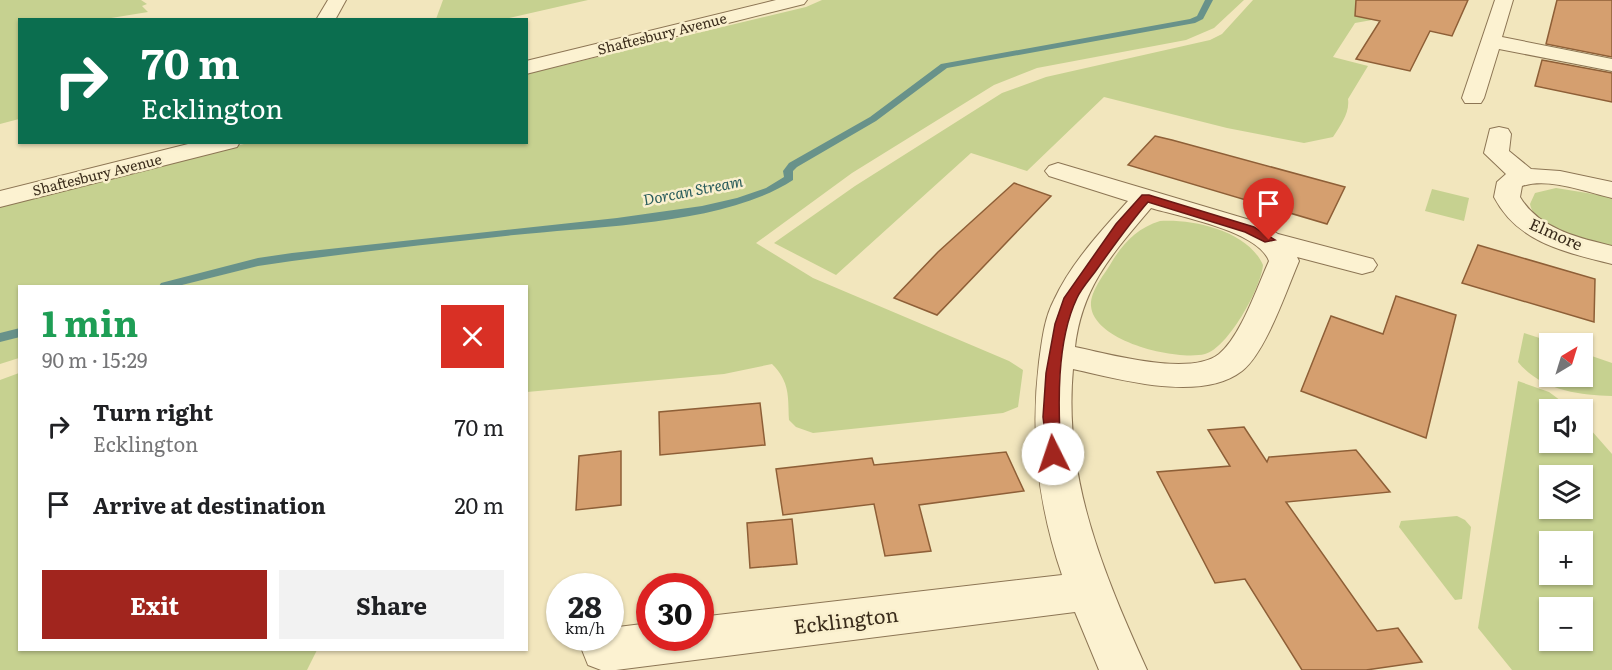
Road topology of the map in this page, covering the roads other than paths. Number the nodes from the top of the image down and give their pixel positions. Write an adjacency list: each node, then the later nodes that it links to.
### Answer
1 (337, 0): 4 (street)
2 (798, 0): 7 (street, Shaftesbury Avenue)
3 (1504, 0): 5 (street)
4 (326, 18)
5 (1490, 41): 6 (street); 8 (street)
6 (1612, 65)
7 (528, 68)
8 (1473, 98)
9 (1499, 134): 12 (street)
10 (220, 144): 15 (street, Shaftesbury Avenue)
11 (1058, 171): 14 (street)
12 (1524, 176): 13 (street); 17 (street, Elmore)
13 (1612, 190)
14 (1146, 198): 16 (street); 19 (street)
15 (0, 199)
16 (1269, 240): 18 (street); 19 (street)
17 (1612, 255)
18 (1362, 265)
19 (1057, 354): 20 (street)
20 (1087, 591): 21 (street, Ecklington); 22 (street)
21 (624, 648)
22 (1123, 670)

